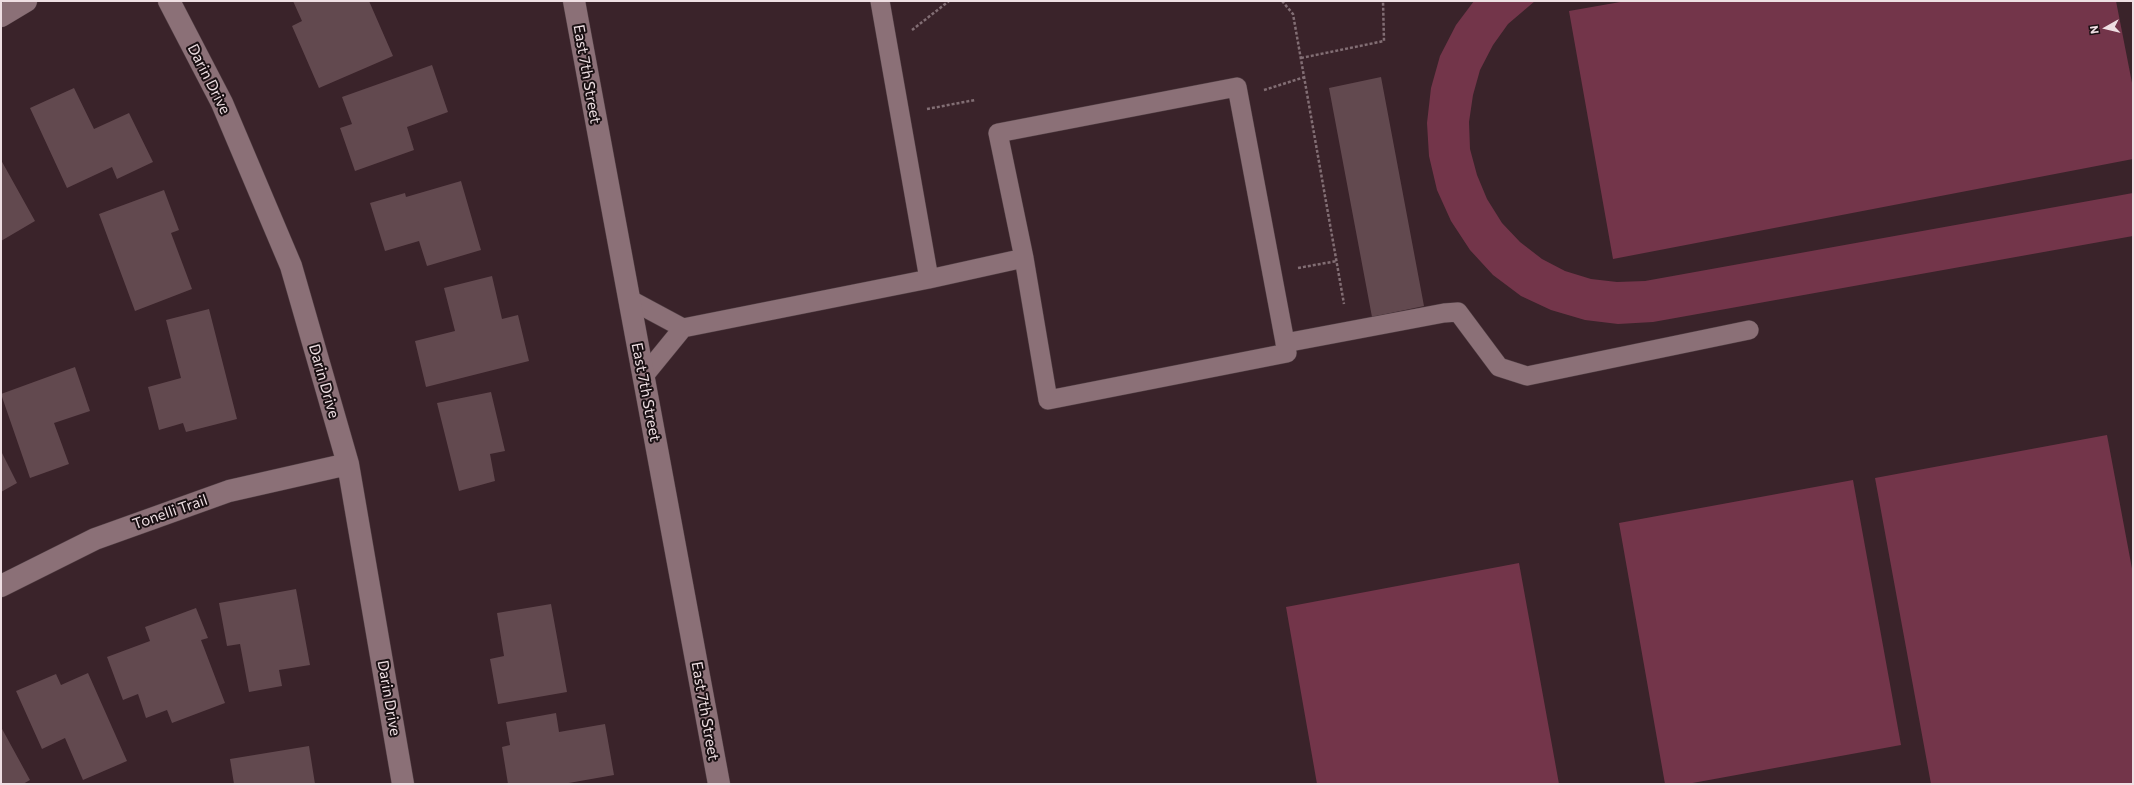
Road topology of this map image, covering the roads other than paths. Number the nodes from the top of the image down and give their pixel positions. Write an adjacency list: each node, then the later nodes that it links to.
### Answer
1 (26, 1): 5 (street)
2 (169, 1): 13 (street, Darin Drive)
3 (574, 1): 8 (street, East 7th Street)
4 (880, 1): 7 (lane)
5 (1, 16)
6 (1024, 258): 7 (lane); 11 (lane); 11 (lane)
7 (930, 280): 9 (lane)
8 (629, 299): 9 (lane); 12 (street, East 7th Street)
9 (683, 328): 12 (lane)
10 (1749, 330): 11 (lane)
11 (1285, 343)
12 (644, 377): 16 (street, East 7th Street)
13 (348, 464): 14 (street, Tonelli Trail); 15 (street, Darin Drive)
14 (1, 586)
15 (403, 784)
16 (719, 784)

